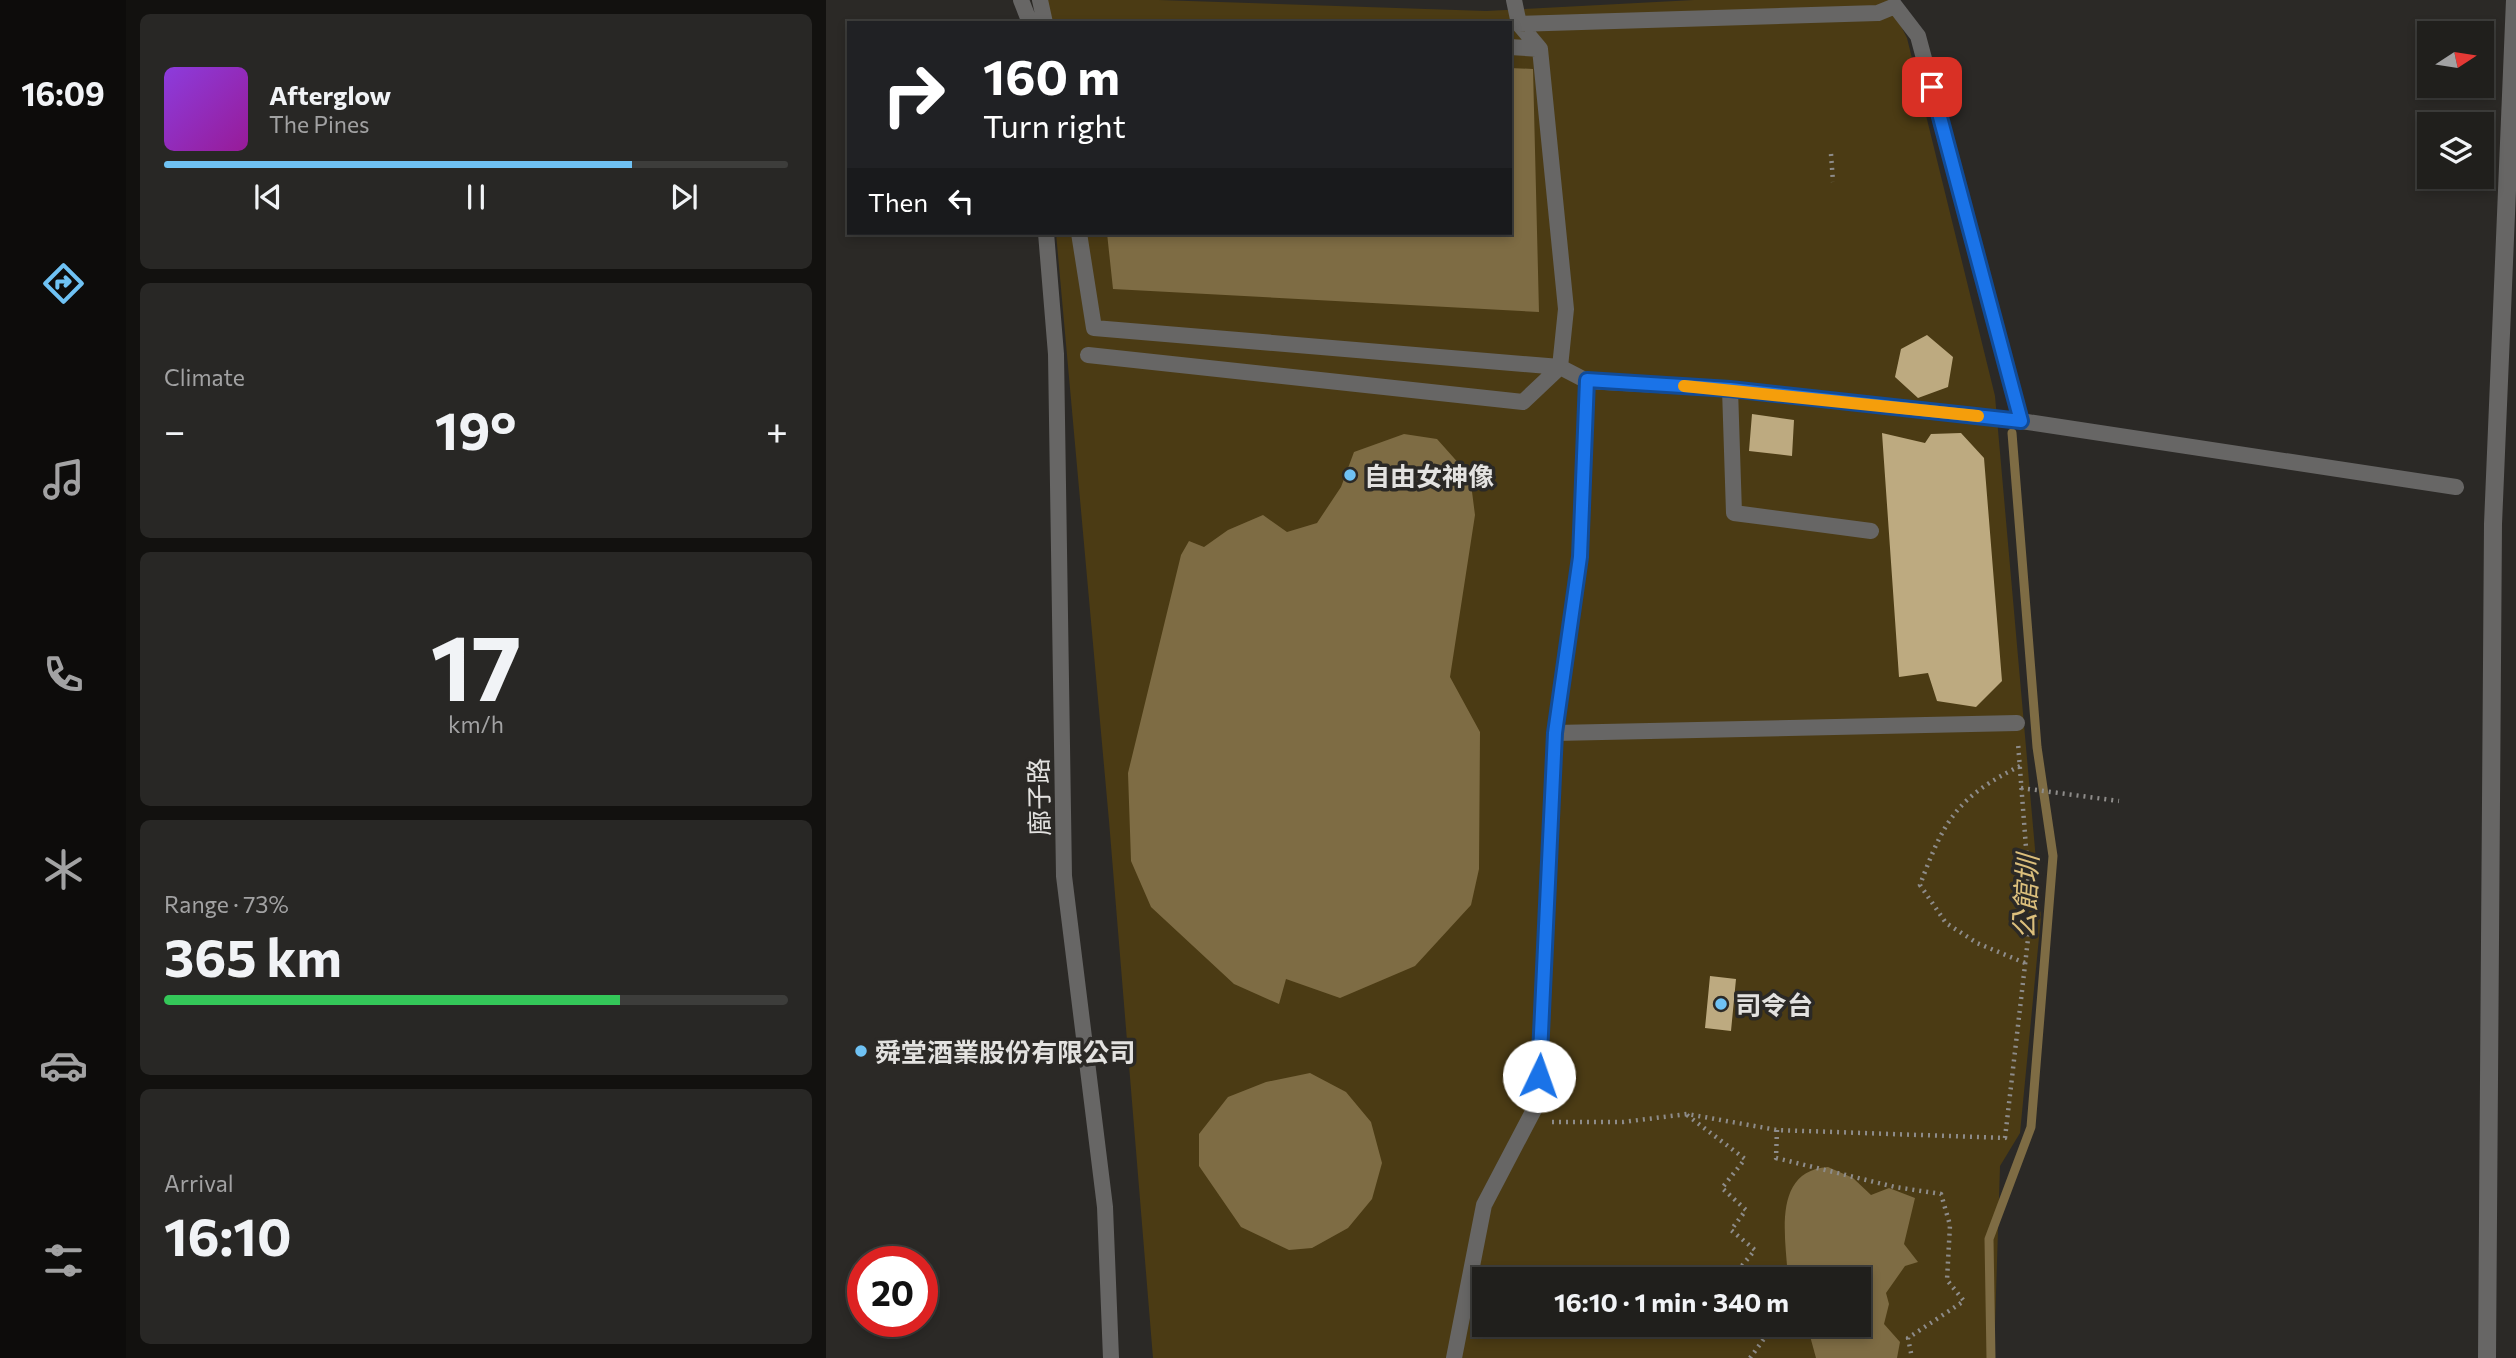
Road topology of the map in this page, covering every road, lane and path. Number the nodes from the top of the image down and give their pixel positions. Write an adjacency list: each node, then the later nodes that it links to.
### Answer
1 (1021, 0): 6 (lane)
2 (1040, 0): 7 (lane)
3 (1514, 0): 8 (lane)
4 (2515, 0): 37 (street)
5 (1864, 6): 8 (lane); 19 (lane)
6 (1029, 21)
7 (1045, 21)
8 (1519, 24): 10 (lane)
9 (1512, 47): 10 (lane)
10 (1540, 48): 16 (lane)
11 (1830, 154): 12 (path)
12 (1833, 182)
13 (1046, 235): 33 (lane, 廍子路)
14 (1079, 235): 16 (lane)
15 (1088, 355): 16 (lane)
16 (1560, 367): 17 (lane)
17 (1587, 380): 18 (lane); 23 (lane)
18 (1730, 389): 19 (lane); 21 (lane)
19 (2021, 421): 20 (lane)
20 (2456, 487)
21 (1871, 531)
22 (2017, 723): 23 (lane); 24 (path)
23 (1555, 733): 29 (lane)
24 (2020, 766): 25 (path); 27 (path)
25 (2021, 788): 26 (path); 27 (path)
26 (2119, 801)
27 (2025, 962): 30 (path)
28 (1686, 1114): 29 (path); 30 (path); 31 (path)
29 (1527, 1122): 34 (lane)
30 (1777, 1130): 36 (path)
31 (1741, 1267)
32 (1765, 1337): 35 (path)
33 (1111, 1358)
34 (1454, 1358)
35 (1750, 1358)
36 (1912, 1358)
37 (2487, 1358)

